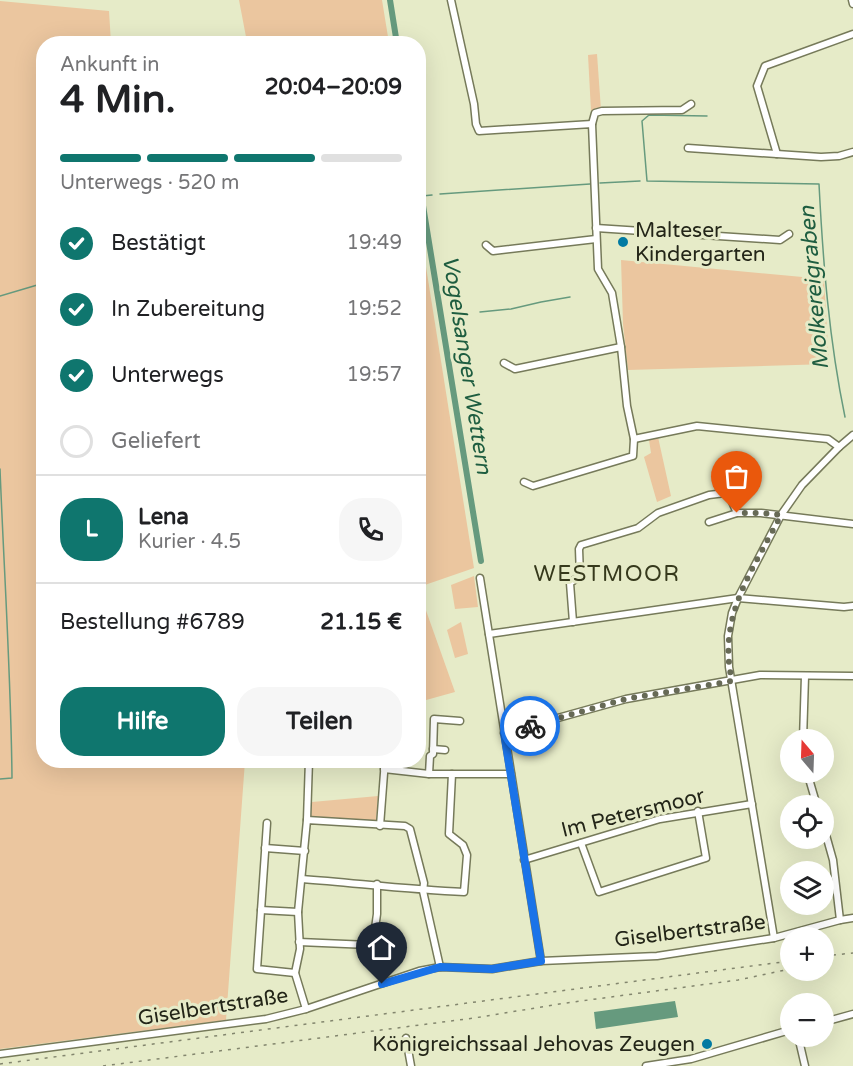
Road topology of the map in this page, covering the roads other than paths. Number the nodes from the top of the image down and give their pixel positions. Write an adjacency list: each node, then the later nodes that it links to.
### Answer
1 (451, 0): 4 (street)
2 (853, 34): 7 (street)
3 (691, 104): 4 (street)
4 (592, 124): 8 (street)
5 (688, 148): 7 (street)
6 (853, 152): 7 (street)
7 (777, 154)
8 (596, 228): 9 (street); 10 (street)
9 (789, 234)
10 (596, 238): 11 (street); 12 (street)
11 (486, 245)
12 (621, 347): 13 (street); 15 (street)
13 (504, 363)
14 (853, 435): 16 (street)
15 (634, 439): 16 (street); 17 (street)
16 (839, 447): 19 (street)
17 (524, 482)
18 (737, 513): 19 (street); 20 (street); 25 (street)
19 (781, 515): 21 (street); 23 (street)
20 (709, 522)
21 (853, 524)
22 (480, 578): 26 (street)
23 (738, 598): 24 (street); 25 (street); 29 (street)
24 (853, 606)
25 (573, 622): 26 (street)
26 (489, 634): 32 (street)
27 (805, 676): 28 (street); 29 (street); 31 (street)
28 (853, 676)
29 (732, 681): 32 (street); 40 (street)
30 (460, 721): 33 (street)
31 (802, 729)
32 (504, 733): 39 (street)
33 (433, 748): 34 (street); 37 (street)
34 (445, 750)
35 (309, 768): 42 (street)
36 (384, 770): 37 (street); 44 (street)
37 (429, 774): 38 (street)
38 (452, 774): 39 (street); 52 (street)
39 (511, 774): 49 (street)
40 (752, 804): 41 (street, Im Petersmoor); 57 (street)
41 (698, 812): 45 (street, Im Petersmoor); 45 (street)
42 (307, 820): 44 (street); 48 (street)
43 (267, 823): 46 (street)
44 (380, 826): 52 (street)
45 (581, 843): 49 (street, Im Petersmoor)
46 (265, 848): 48 (street); 53 (street)
47 (830, 849): 56 (street)
48 (305, 851): 50 (street)
49 (524, 860): 59 (street)
50 (302, 879): 51 (street); 54 (street)
51 (377, 884): 52 (street); 58 (street)
52 (423, 891): 60 (street)
53 (261, 910): 54 (street); 61 (street)
54 (298, 912): 58 (street)
55 (853, 918): 56 (street, Giselbertstraße)
56 (840, 920): 57 (street, Giselbertstraße)
57 (774, 938): 59 (street, Giselbertstraße)
58 (299, 942): 61 (street)
59 (541, 961): 60 (street, Giselbertstraße)
60 (440, 967): 62 (street, Giselbertstraße)
61 (295, 973): 62 (street)
62 (306, 1010): 68 (street, Giselbertstraße)
63 (853, 1014): 64 (street)
64 (834, 1019)
65 (780, 1033): 69 (street)
66 (406, 1038): 70 (street)
67 (801, 1047): 72 (street)
68 (0, 1054)
69 (691, 1063): 71 (street)
70 (411, 1066)
71 (646, 1066)
72 (805, 1066)

